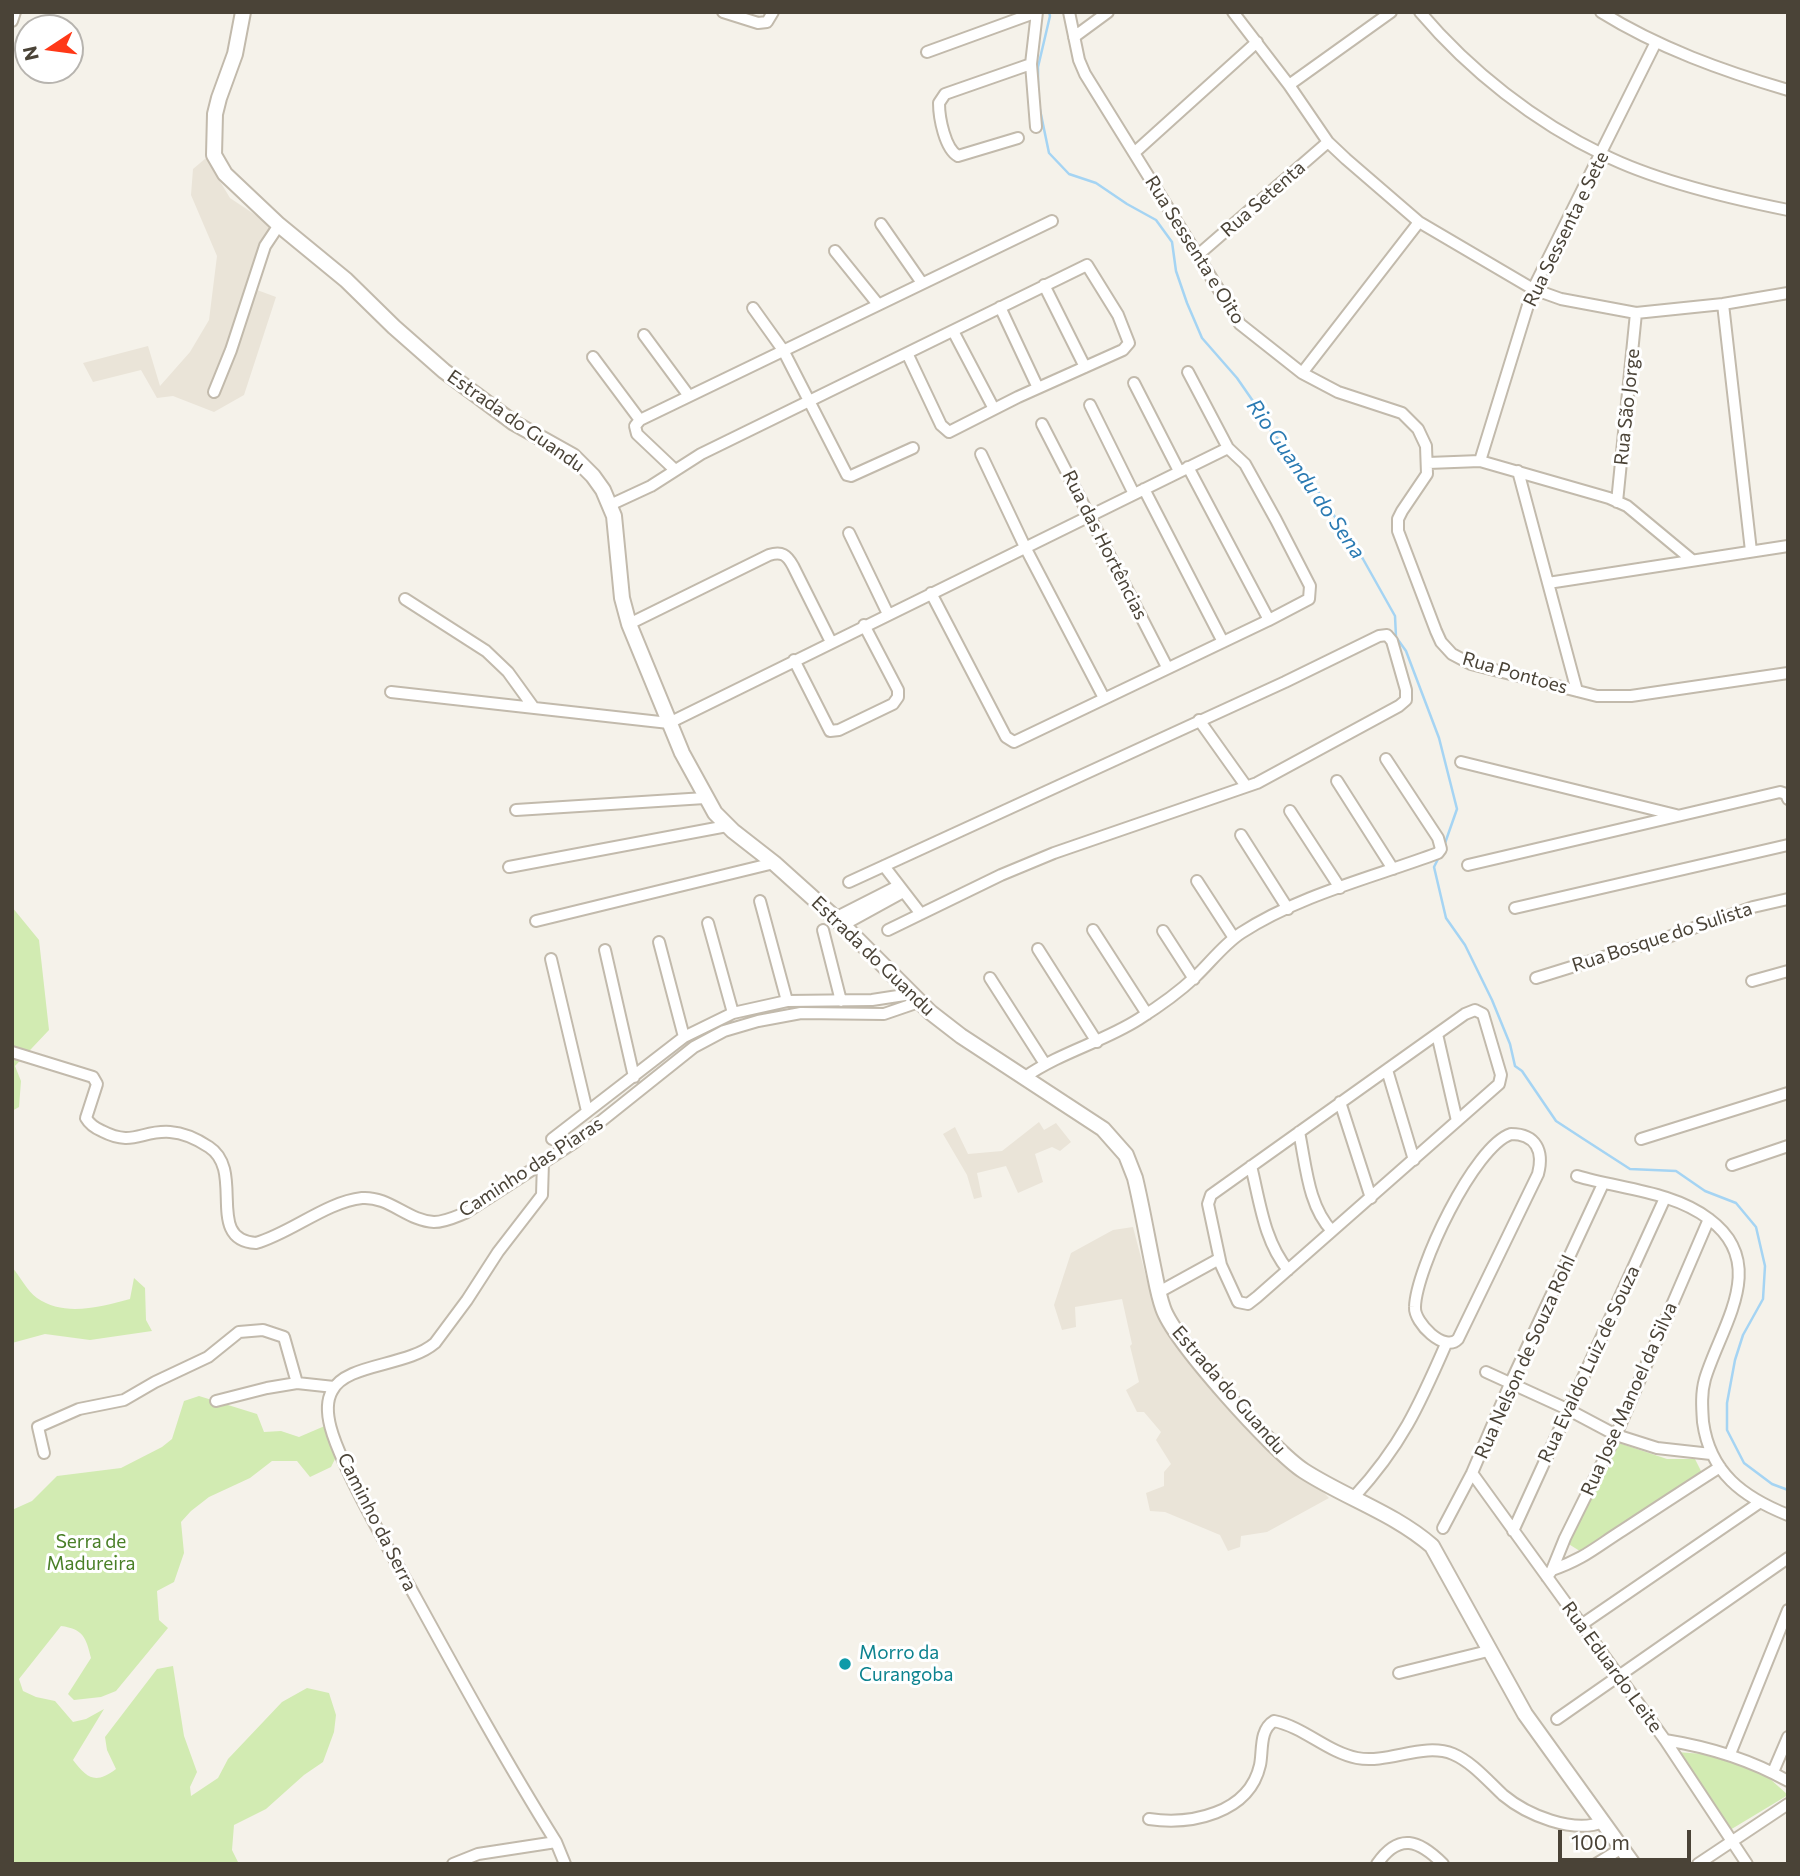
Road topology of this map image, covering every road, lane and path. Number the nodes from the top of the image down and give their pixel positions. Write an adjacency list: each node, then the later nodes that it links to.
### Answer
1 (15, 12): 12 (street)
2 (243, 12): 28 (street, Estrada do Guandu)
3 (723, 12): 11 (street)
4 (1037, 12): 16 (street); 17 (street)
5 (1069, 12): 13 (street, Rua Sessenta e Oito)
6 (1108, 12): 13 (street)
7 (1233, 12): 14 (street)
8 (1391, 12): 18 (street)
9 (1420, 12): 24 (street)
10 (1601, 12): 15 (street)
11 (772, 15)
12 (12, 21)
13 (1074, 37): 23 (street, Rua Sessenta e Oito)
14 (1257, 42): 18 (street); 23 (street)
15 (1656, 42): 19 (street); 24 (street, Rua Sessenta e Sete)
16 (928, 52)
17 (1031, 64): 20 (street); 21 (street)
18 (1289, 85): 22 (street)
19 (1788, 90)
20 (1036, 127)
21 (1018, 138)
22 (1328, 142): 27 (street); 31 (street, Rua Setenta)
23 (1134, 153): 31 (street, Rua Sessenta e Oito)
24 (1602, 155): 25 (street); 34 (street, Rua Sessenta e Sete)
25 (1788, 209)
26 (1052, 220): 32 (street)
27 (1419, 222): 34 (street); 48 (street)
28 (279, 225): 51 (street); 68 (street, Estrada do Guandu)
29 (881, 225): 32 (street)
30 (835, 251): 36 (street)
31 (1198, 255): 48 (street, Rua Sessenta e Oito)
32 (922, 283): 36 (street)
33 (1044, 285): 38 (street); 46 (street); 46 (street)
34 (1534, 289): 40 (street); 61 (street, Rua Sessenta e Sete)
35 (1788, 293): 37 (street)
36 (877, 303): 43 (street)
37 (1723, 304): 40 (street); 73 (street)
38 (1000, 307): 41 (street); 50 (street)
39 (753, 308): 43 (street)
40 (1636, 313): 67 (street, Rua São Jorge)
41 (953, 331): 44 (street); 55 (street)
42 (644, 335): 52 (street)
43 (783, 350): 52 (street); 53 (street)
44 (907, 353): 53 (street); 55 (street)
45 (593, 357): 56 (street)
46 (1085, 368): 50 (street)
47 (1188, 372): 59 (street)
48 (1302, 373): 62 (street, Rua Sessenta e Oito)
49 (1134, 383): 63 (street)
50 (1038, 388): 55 (street)
51 (214, 392)
52 (689, 396): 56 (street)
53 (808, 401): 58 (street); 64 (street)
54 (1090, 405): 66 (street)
55 (994, 409)
56 (640, 420): 64 (street)
57 (1042, 424): 69 (street, Rua das Hortências)
58 (913, 448)
59 (1228, 448): 63 (street); 79 (street)
60 (981, 454): 72 (street)
61 (1480, 461): 62 (street); 65 (street)
62 (1428, 463): 87 (street, Rua Pontoes)
63 (1184, 469): 66 (street); 79 (street)
64 (674, 470): 68 (street)
65 (1518, 471): 67 (street); 75 (street)
66 (1139, 491): 69 (street); 83 (street)
67 (1618, 502): 74 (street)
68 (610, 505): 80 (street, Estrada do Guandu)
69 (1090, 515): 72 (street); 85 (street, Rua das Hortências)
70 (849, 533): 78 (street)
71 (1788, 546): 73 (street)
72 (1025, 547): 76 (street); 89 (street)
73 (1751, 551): 74 (street)
74 (1692, 560): 75 (street)
75 (1548, 583): 87 (street)
76 (931, 593): 78 (street); 89 (street)
77 (405, 599): 90 (street)
78 (888, 614): 81 (street)
79 (1269, 620): 83 (street)
80 (629, 624): 82 (street); 92 (street, Estrada do Guandu)
81 (864, 625): 82 (street); 84 (street)
82 (831, 642): 84 (street)
83 (1223, 642): 85 (street)
84 (794, 660): 92 (street)
85 (1167, 667): 89 (street)
86 (1788, 673): 87 (street, Rua Pontoes)
87 (1577, 691)
88 (391, 692): 90 (street)
89 (1104, 698)
90 (534, 708): 92 (street)
91 (1199, 720): 96 (street); 96 (street); 107 (street)
92 (669, 723): 97 (street, Estrada do Guandu)
93 (1386, 759): 109 (street)
94 (1461, 762): 101 (street)
95 (1336, 781): 109 (street)
96 (1246, 786): 118 (street)
97 (705, 798): 99 (street); 102 (street, Estrada do Guandu)
98 (1788, 799): 101 (street)
99 (516, 810)
100 (1290, 811): 112 (street)
101 (1679, 816): 106 (street)
102 (727, 826): 105 (street, Estrada do Guandu); 108 (street)
103 (1241, 835): 117 (street)
104 (1788, 845): 116 (street)
105 (774, 863): 119 (street); 120 (street, Estrada do Guandu)
106 (1468, 865)
107 (884, 866): 111 (street); 113 (street)
108 (509, 867)
109 (1393, 869): 112 (street)
110 (1198, 881): 126 (street)
111 (849, 882)
112 (1340, 888): 117 (street)
113 (901, 889): 118 (street); 120 (street)
114 (1788, 899): 133 (street, Rua Bosque do Sulista)
115 (760, 901): 137 (street)
116 (1515, 908)
117 (1288, 909): 126 (street)
118 (921, 914): 123 (street)
119 (536, 922)
120 (839, 922): 136 (street, Estrada do Guandu)
121 (708, 923): 139 (street)
122 (823, 930): 138 (street)
123 (888, 930)
124 (1093, 930): 140 (street)
125 (1163, 931): 134 (street)
126 (1234, 938): 134 (street)
127 (659, 942): 142 (street)
128 (1038, 949): 143 (street)
129 (605, 950): 147 (street)
130 (551, 959): 151 (street)
131 (1788, 971): 135 (street)
132 (990, 978): 145 (street)
133 (1536, 978)
134 (1194, 979): 140 (street)
135 (1752, 981)
136 (915, 998): 138 (street); 148 (street, Estrada do Guandu); 158 (street, Caminho das Piaras)
137 (787, 1001): 138 (street); 139 (street)
138 (841, 1001)
139 (733, 1013): 142 (street)
140 (1147, 1014): 143 (street)
141 (1437, 1034): 146 (street); 152 (street); 152 (street)
142 (684, 1037): 147 (street)
143 (1097, 1042): 145 (street)
144 (12, 1052): 158 (street, Caminho das Piaras)
145 (1045, 1064): 148 (street)
146 (1387, 1070): 150 (street); 157 (street)
147 (634, 1077): 151 (street)
148 (1025, 1077): 169 (street, Estrada do Guandu)
149 (1788, 1093): 155 (street)
150 (1340, 1102): 153 (street); 163 (street)
151 (587, 1111): 154 (street)
152 (1457, 1121): 157 (street)
153 (1298, 1132): 160 (street); 166 (street)
154 (552, 1139)
155 (1641, 1139)
156 (1788, 1146): 159 (street)
157 (1414, 1160): 163 (street)
158 (543, 1162): 174 (street)
159 (1732, 1164)
160 (1251, 1166): 167 (street); 168 (street)
161 (1577, 1176): 162 (street)
162 (1604, 1184): 164 (street); 173 (street, Rua Nelson de Souza Rohl)
163 (1371, 1198): 166 (street)
164 (1665, 1198): 165 (street); 176 (street, Rua Evaldo Luiz de Souza)
165 (1709, 1219): 177 (street, Rua Jose Manoel da Silva); 179 (street)
166 (1332, 1231): 168 (street)
167 (1219, 1259): 168 (street); 169 (street)
168 (1288, 1270)
169 (1159, 1292): 182 (street, Estrada do Guandu)
170 (1446, 1344): 170 (street); 182 (street)
171 (1486, 1373): 173 (street)
172 (297, 1383): 174 (street); 175 (street); 178 (street)
173 (1510, 1384): 176 (street); 181 (street, Rua Nelson de Souza Rohl)
174 (334, 1387): 204 (street, Caminho da Serra)
175 (216, 1401)
176 (1567, 1409): 177 (street); 186 (street, Rua Evaldo Luiz de Souza)
177 (1616, 1435): 179 (street); 188 (street, Rua Jose Manoel da Silva)
178 (44, 1453)
179 (1711, 1454): 180 (street)
180 (1720, 1467): 183 (street); 188 (street)
181 (1472, 1473): 185 (street, Rua Nelson de Souza Rohl); 186 (street, Rua Eduardo Leite)
182 (1354, 1497): 191 (street, Estrada do Guandu)
183 (1759, 1503): 184 (street); 190 (street)
184 (1788, 1515)
185 (1443, 1528)
186 (1513, 1531): 188 (street, Rua Eduardo Leite)
187 (1788, 1558): 193 (street)
188 (1549, 1573): 190 (street, Rua Eduardo Leite)
189 (1788, 1610): 197 (street)
190 (1581, 1625): 193 (street, Rua Eduardo Leite)
191 (1488, 1651): 192 (street); 202 (street, Estrada do Guandu)
192 (1399, 1673)
193 (1617, 1677): 194 (street); 196 (street, Rua Eduardo Leite)
194 (1557, 1719)
195 (1788, 1737): 198 (street)
196 (1665, 1740): 197 (street); 203 (street, Rua Eduardo Leite)
197 (1730, 1754): 198 (street)
198 (1773, 1772): 199 (street)
199 (1788, 1781)
200 (1788, 1804): 203 (street)
201 (1149, 1819): 202 (street)
202 (1603, 1822): 205 (street, Estrada do Guandu)
203 (1731, 1841): 212 (street); 213 (street, Rua Eduardo Leite)
204 (556, 1842): 207 (street); 208 (street, Caminho da Serra)
205 (1622, 1848): 206 (street); 211 (street, Estrada do Guandu)
206 (1602, 1863)
207 (453, 1864)
208 (565, 1864)
209 (1377, 1864): 210 (street)
210 (1443, 1864)
211 (1633, 1864)
212 (1698, 1864)
213 (1747, 1864)

